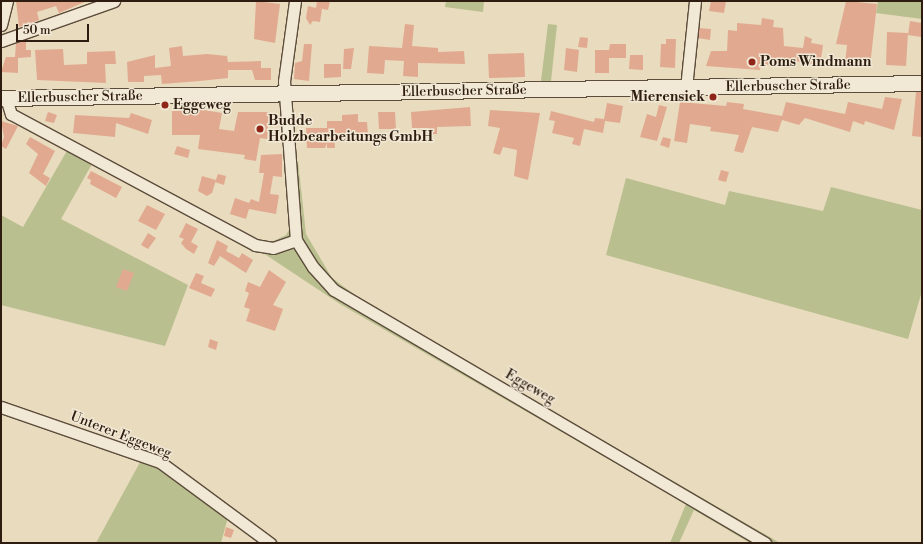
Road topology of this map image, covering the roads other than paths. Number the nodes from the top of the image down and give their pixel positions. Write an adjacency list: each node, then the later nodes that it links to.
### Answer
1 (7, 1): 5 (street)
2 (114, 1): 6 (street)
3 (296, 1): 9 (street)
4 (695, 1): 8 (street)
5 (1, 25)
6 (1, 41)
7 (922, 83): 8 (main road, Ellerbuscher Straße)
8 (686, 88): 9 (main road, Ellerbuscher Straße)
9 (286, 94): 10 (main road, Ellerbuscher Straße); 11 (street)
10 (4, 98): 11 (street)
11 (296, 240): 14 (street, Eggeweg)
12 (1, 407): 13 (street, Unterer Eggeweg)
13 (270, 543)
14 (765, 543)

